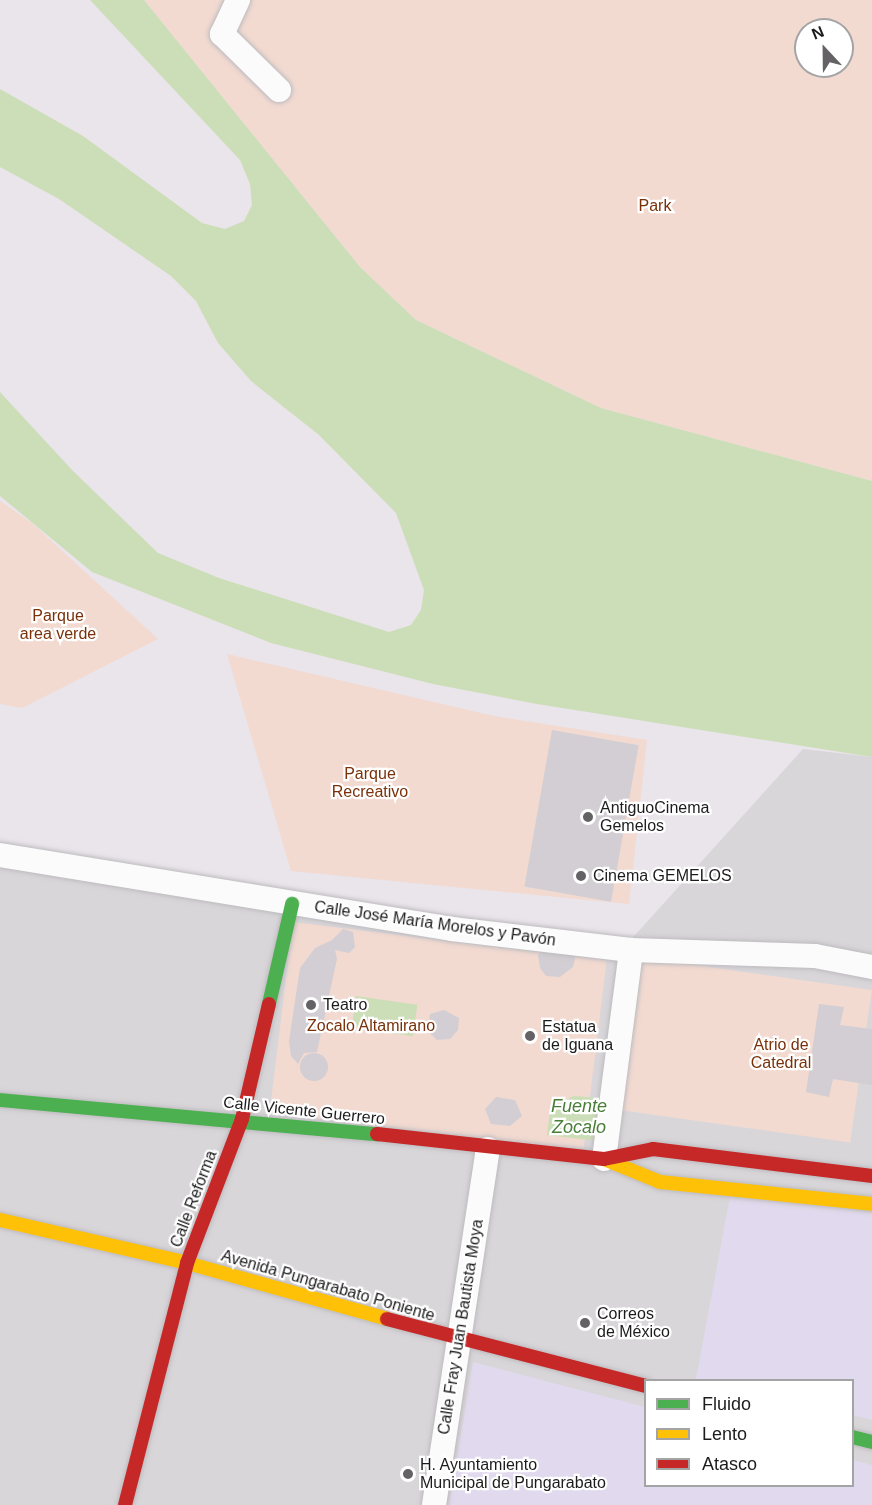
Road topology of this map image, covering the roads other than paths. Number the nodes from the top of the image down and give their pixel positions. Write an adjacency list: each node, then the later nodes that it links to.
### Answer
1 (238, 0): 2 (street)
2 (279, 90)
3 (0, 855): 4 (street, Calle José María Morelos y Pavón)
4 (292, 904): 5 (street, Calle José María Morelos y Pavón); 8 (street, Calle Reforma)
5 (631, 950): 6 (street, Calle José María Morelos y Pavón); 10 (street)
6 (872, 967)
7 (0, 1100): 8 (street, Calle Vicente Guerrero)
8 (242, 1119): 9 (street, Calle Vicente Guerrero); 16 (street, Calle Reforma)
9 (488, 1149): 10 (street, Calle Vicente Guerrero); 17 (street, Calle Fray Juan Bautista Moya)
10 (604, 1159): 11 (street, Calle Vicente Guerrero); 13 (street, Calle Vicente Guerrero)
11 (802, 1167): 12 (street, Calle Vicente Guerrero); 13 (street)
12 (872, 1176)
13 (798, 1196): 14 (street, Calle Vicente Guerrero)
14 (872, 1204)
15 (0, 1220): 16 (street, Avenida Pungarabato Poniente)
16 (187, 1263): 17 (street, Avenida Pungarabato Poniente); 21 (street, Calle Reforma)
17 (458, 1339): 18 (street, Avenida Pungarabato Poniente); 22 (street, Calle Fray Juan Bautista Moya)
18 (644, 1386)
19 (854, 1438): 20 (street)
20 (872, 1442)
21 (124, 1505)
22 (434, 1505)

